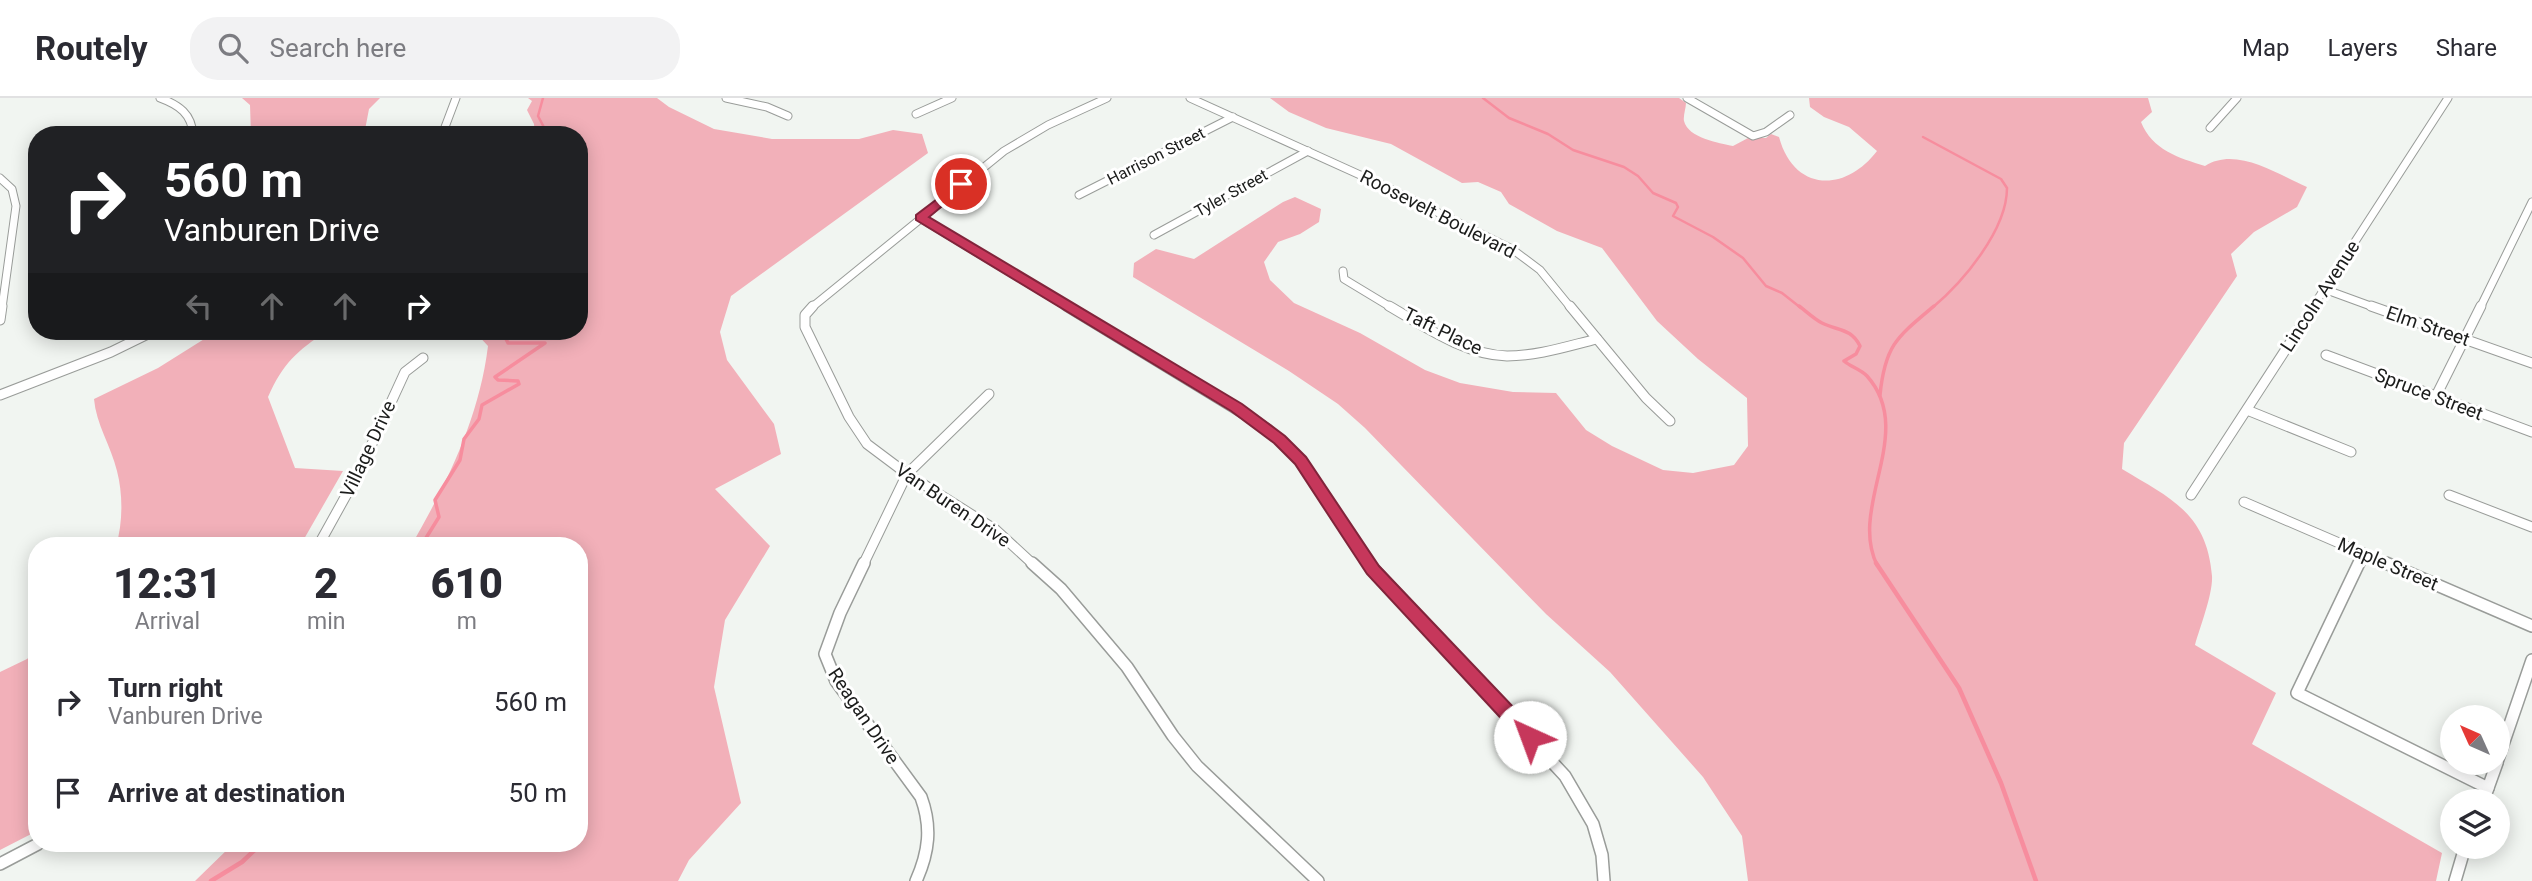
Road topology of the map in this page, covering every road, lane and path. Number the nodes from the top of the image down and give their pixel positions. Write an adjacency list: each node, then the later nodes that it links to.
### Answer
1 (160, 98): 14 (street)
2 (456, 98): 15 (street)
3 (726, 98): 12 (street)
4 (952, 98): 10 (street)
5 (1107, 98): 21 (street)
6 (1190, 98): 13 (street, Roosevelt Boulevard)
7 (1687, 98): 11 (street)
8 (2448, 98): 24 (street, Lincoln Avenue)
9 (2233, 99): 16 (street)
10 (916, 114)
11 (1790, 115)
12 (788, 116)
13 (1233, 117): 17 (street, Roosevelt Boulevard); 19 (street, Harrison Street)
14 (192, 126)
15 (445, 126)
16 (2210, 128)
17 (1308, 151): 22 (street, Tyler Street); 27 (street, Roosevelt Boulevard)
18 (0, 178): 25 (street)
19 (1079, 195)
20 (2532, 202): 26 (street)
21 (920, 218): 39 (street, Van Buren Drive); 56 (street)
22 (1154, 235)
23 (1343, 271): 27 (street, Taft Place)
24 (2324, 289): 26 (street, Elm Street); 35 (street, Lincoln Avenue)
25 (0, 320)
26 (2465, 338): 31 (street, Elm Street); 34 (street)
27 (1597, 339): 36 (street, Roosevelt Boulevard)
28 (136, 340): 33 (street)
29 (2326, 355): 34 (street, Spruce Street)
30 (423, 358): 44 (street, Village Drive)
31 (2532, 363)
32 (989, 394): 39 (street)
33 (0, 395)
34 (2436, 397): 37 (street, Spruce Street)
35 (2246, 410): 38 (street); 40 (street, Lincoln Avenue)
36 (1670, 421)
37 (2532, 432)
38 (2351, 452)
39 (907, 474): 54 (street, Reagan Drive); 55 (street, Van Buren Drive)
40 (2192, 495)
41 (2449, 495): 43 (street)
42 (2244, 502): 45 (street, Maple Street)
43 (2532, 527)
44 (323, 537)
45 (2364, 553): 46 (street, Maple Street); 50 (street)
46 (2532, 626)
47 (2532, 660): 48 (street)
48 (2510, 725)
49 (2493, 775): 50 (street)
50 (2488, 788)
51 (28, 849): 53 (street)
52 (2461, 859): 57 (street)
53 (0, 864)
54 (916, 881)
55 (1318, 881)
56 (1604, 881)
57 (2455, 881)

